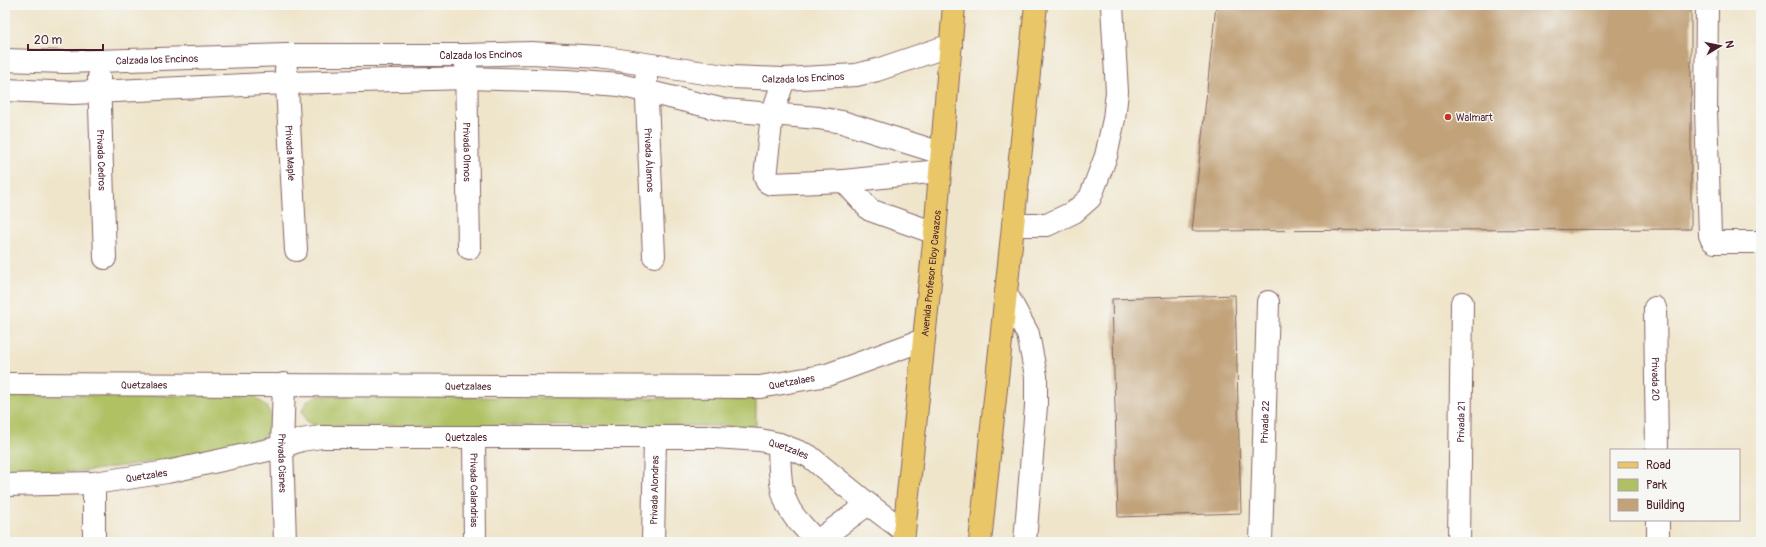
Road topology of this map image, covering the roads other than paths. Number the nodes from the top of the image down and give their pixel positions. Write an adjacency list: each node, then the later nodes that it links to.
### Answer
1 (954, 5): 5 (main road, Avenida Profesor Eloy Cavazos)
2 (1036, 5): 20 (main road)
3 (1112, 5): 20 (street)
4 (1707, 5): 22 (street)
5 (951, 45): 12 (street, Calzada los Encinos); 18 (main road, Avenida Profesor Eloy Cavazos)
6 (285, 55): 7 (street, Calzada los Encinos); 9 (street, Calzada los Encinos); 13 (street, Privada Maple)
7 (466, 56): 10 (street, Calzada los Encinos); 11 (street, Privada Olmos)
8 (5, 60): 9 (street, Calzada los Encinos)
9 (99, 61): 15 (street, Privada Cedros)
10 (647, 65): 12 (street, Calzada los Encinos); 16 (street, Privada Álamos)
11 (467, 78): 13 (street); 16 (street); 23 (street, Privada Olmos)
12 (784, 79): 17 (street)
13 (288, 83): 15 (street); 24 (street, Privada Maple)
14 (5, 90): 15 (street)
15 (99, 91): 26 (street, Privada Cedros)
16 (646, 91): 17 (street); 25 (street, Privada Álamos)
17 (772, 115): 18 (street); 19 (street)
18 (940, 162): 19 (street); 21 (main road, Avenida Profesor Eloy Cavazos)
19 (844, 181): 21 (street)
20 (1013, 225): 27 (main road)
21 (935, 233): 31 (main road, Avenida Profesor Eloy Cavazos)
22 (1761, 242)
23 (469, 248)
24 (296, 250)
25 (654, 256)
26 (105, 258)
27 (1006, 293): 49 (main road); 50 (street)
28 (1268, 302): 51 (street, Privada 22)
29 (1462, 303): 52 (street, Privada 21)
30 (1656, 308): 38 (street, Privada 20)
31 (923, 340): 33 (street, Quetzalaes); 43 (main road, Avenida Profesor Eloy Cavazos)
32 (5, 384): 33 (street, Quetzalaes)
33 (284, 384): 37 (street, Privada Cisnes)
34 (474, 438): 35 (street, Quetzales); 37 (street, Quetzales); 46 (street, Privada Calandrias)
35 (655, 438): 36 (street, Quetzales); 47 (street, Privada Alondras)
36 (779, 444): 41 (street, Quetzales); 48 (street)
37 (282, 447): 39 (street, Quetzales); 45 (street, Privada Cisnes)
38 (1657, 449)
39 (94, 483): 40 (street, Quetzales); 44 (street)
40 (5, 485)
41 (868, 504): 43 (street, Quetzales); 48 (street)
42 (1658, 521): 53 (street)
43 (904, 536)
44 (94, 542)
45 (285, 542)
46 (475, 542)
47 (653, 542)
48 (816, 542)
49 (980, 542)
50 (1025, 542)
51 (1261, 542)
52 (1459, 542)
53 (1658, 542)

